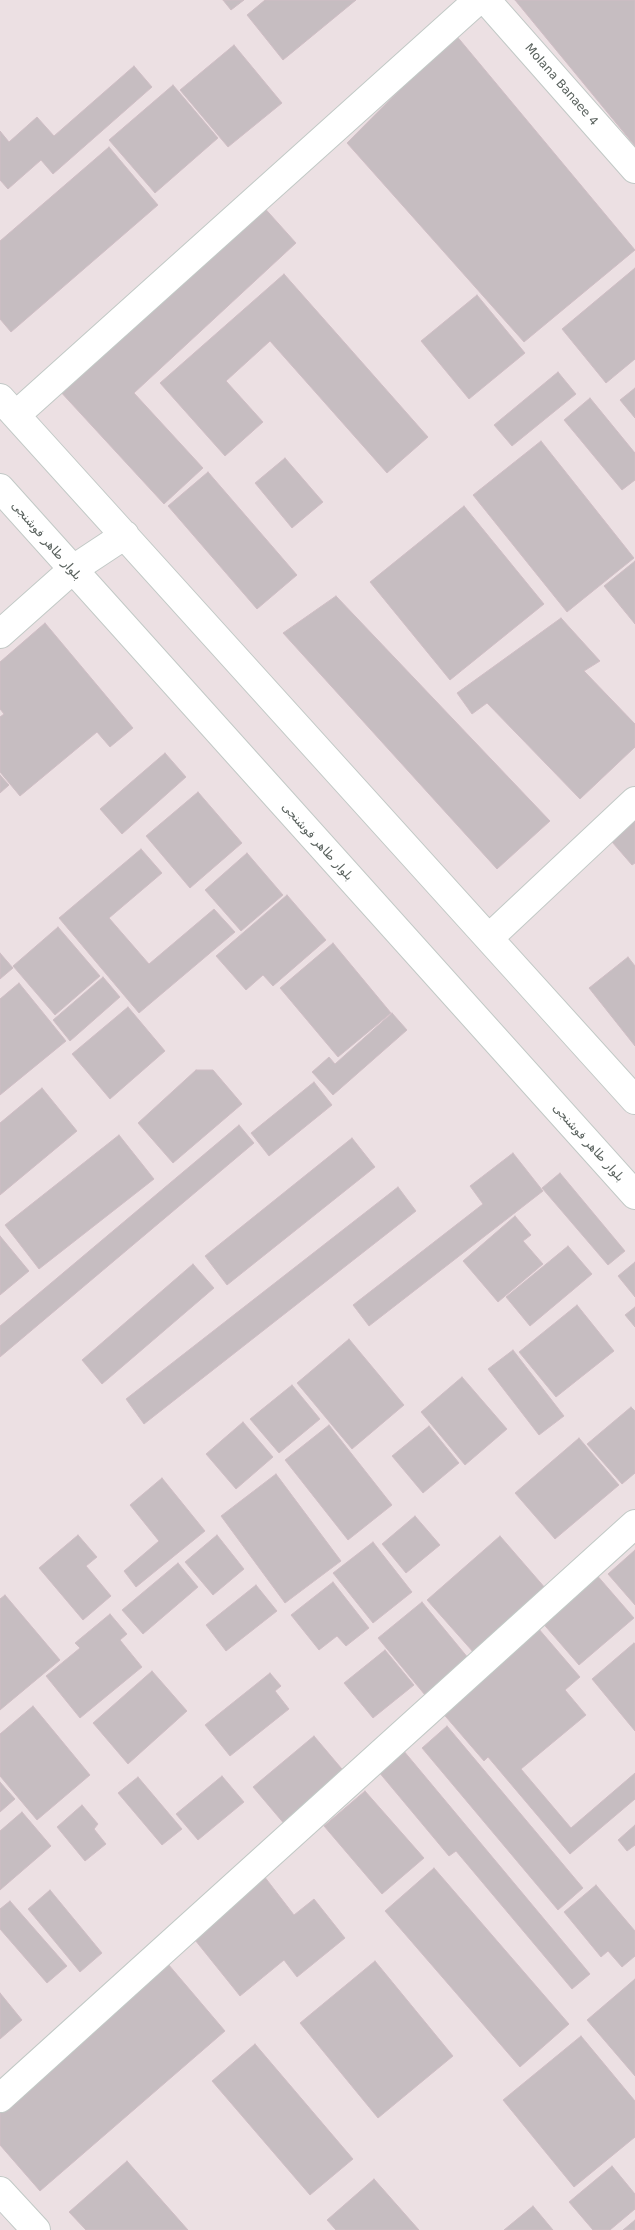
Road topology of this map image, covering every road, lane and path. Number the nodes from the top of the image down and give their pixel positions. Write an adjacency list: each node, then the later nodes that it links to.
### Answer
1 (478, 0): 4 (street)
2 (486, 0): 3 (street, Molana Banaee 4)
3 (635, 169)
4 (8, 407): 6 (street)
5 (0, 488): 7 (street, بلوار طاهر فوشنجی)
6 (124, 535): 7 (street); 10 (street)
7 (72, 570): 8 (street); 12 (street, بلوار طاهر فوشنجی)
8 (0, 634)
9 (635, 800): 10 (street)
10 (489, 938): 11 (street)
11 (635, 1100)
12 (635, 1195)
13 (635, 1524): 14 (street)
14 (0, 2098)
15 (0, 2191): 16 (street)
16 (36, 2230)

